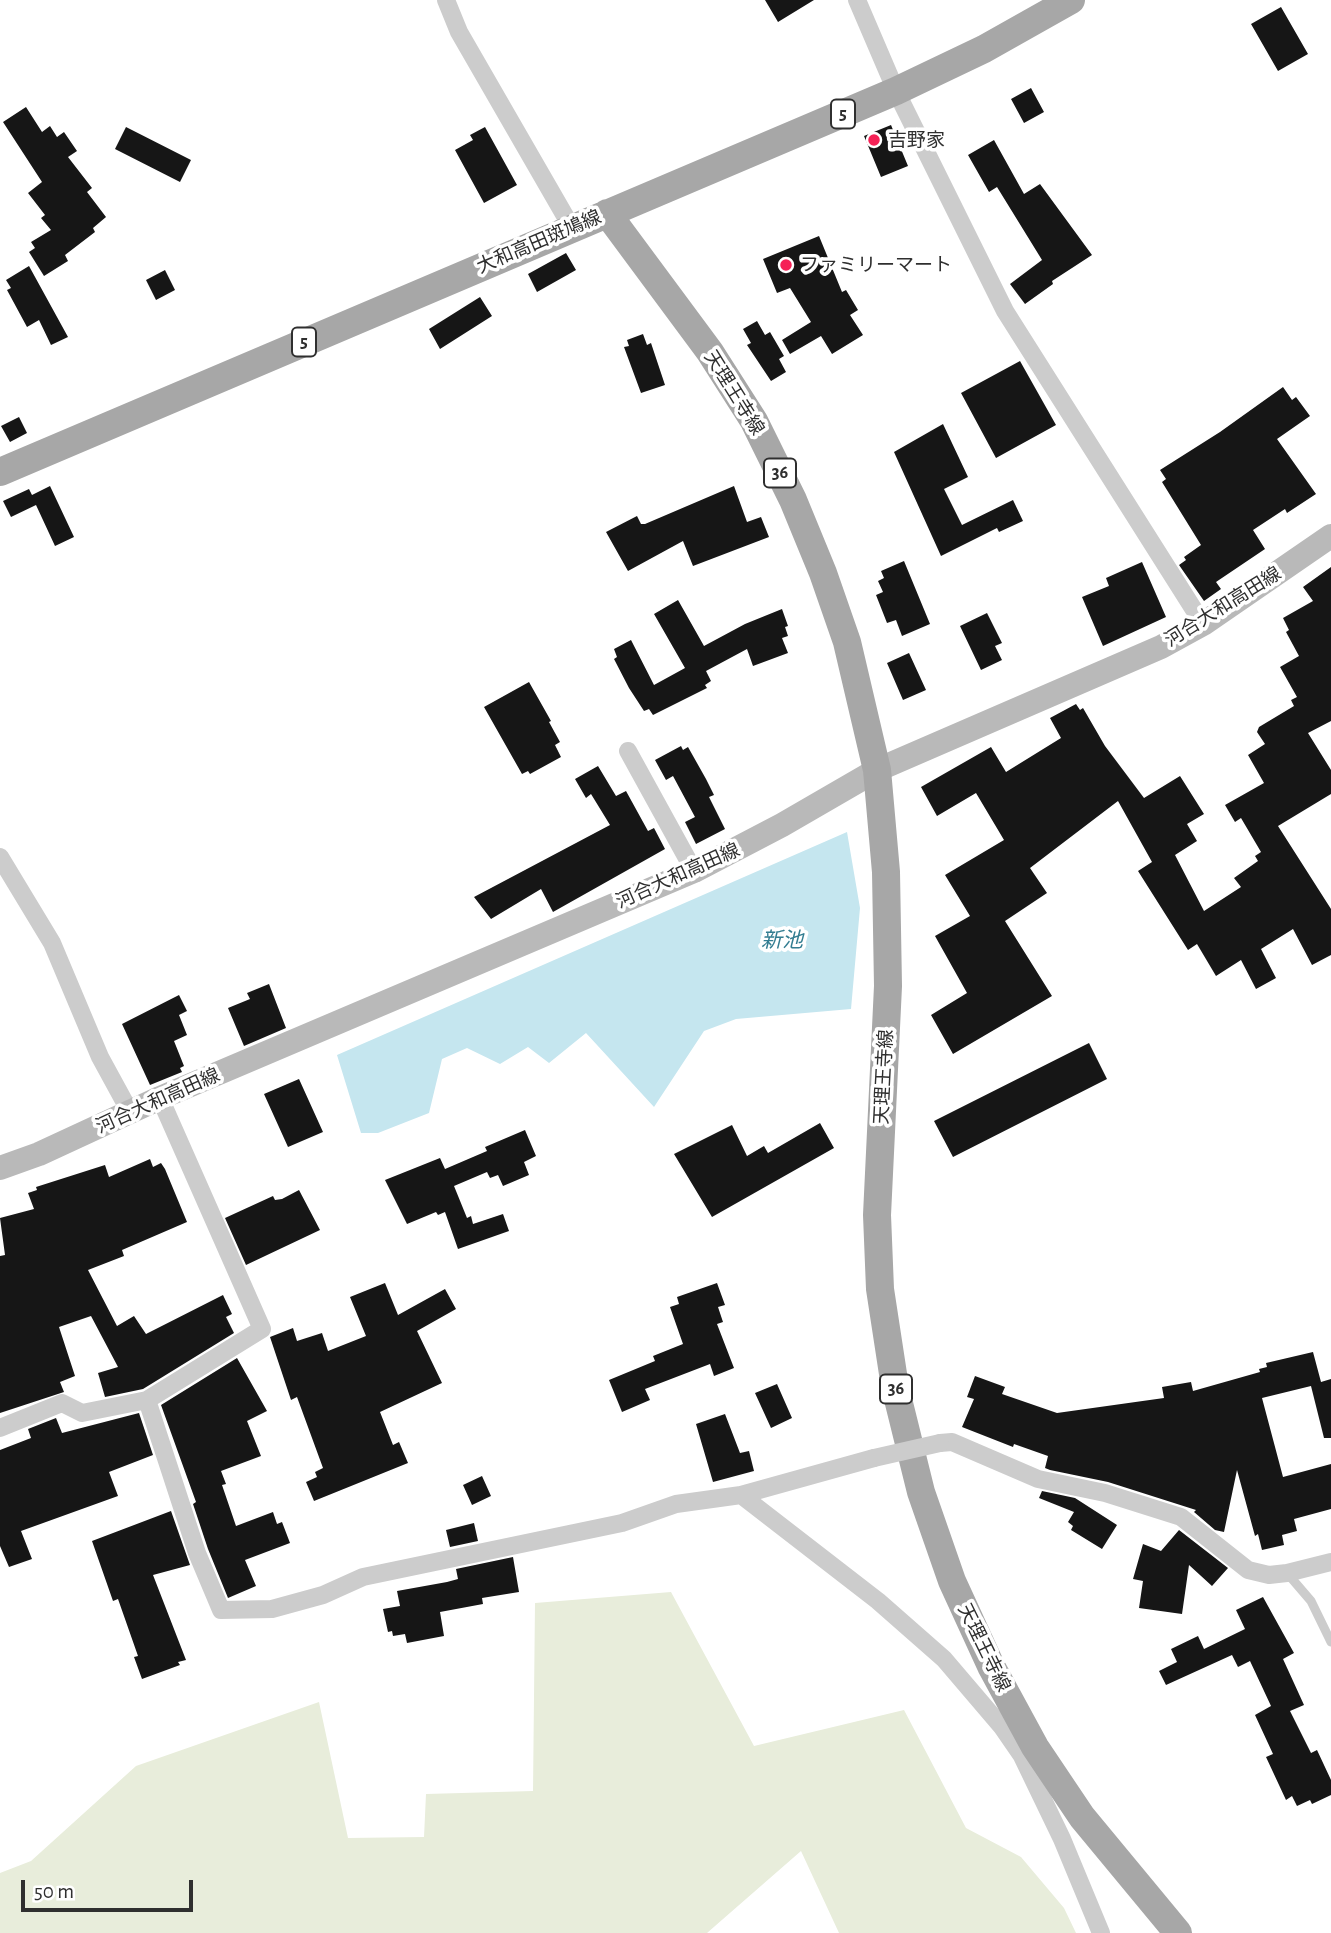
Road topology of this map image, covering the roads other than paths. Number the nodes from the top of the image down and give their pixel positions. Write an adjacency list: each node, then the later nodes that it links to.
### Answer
1 (446, 0): 6 (street)
2 (857, 0): 4 (street)
3 (1071, 0): 4 (main road, 大和高田斑鳩線 / 5)
4 (896, 91): 5 (main road, 大和高田斑鳩線 / 5); 9 (street)
5 (607, 213): 6 (main road, 大和高田斑鳩線 / 5); 11 (main road, 天理王寺線 / 36)
6 (572, 228): 7 (main road, 大和高田斑鳩線 / 5)
7 (0, 472)
8 (1331, 536): 9 (main road, 河合大和高田線)
9 (1203, 624): 11 (main road, 河合大和高田線)
10 (628, 751): 13 (street)
11 (877, 770): 13 (main road, 河合大和高田線); 24 (main road, 天理王寺線 / 36)
12 (0, 857): 15 (street)
13 (694, 871): 14 (main road, 河合大和高田線)
14 (160, 1098): 15 (main road, 河合大和高田線); 17 (street)
15 (130, 1112): 16 (main road, 河合大和高田線)
16 (0, 1168)
17 (147, 1400): 18 (street); 19 (street)
18 (0, 1429)
19 (741, 1495): 21 (street, bridge); 23 (street)
20 (1331, 1562): 21 (street)
21 (1287, 1573): 22 (lane)
22 (1331, 1642)
23 (1101, 1933)
24 (1178, 1933)

